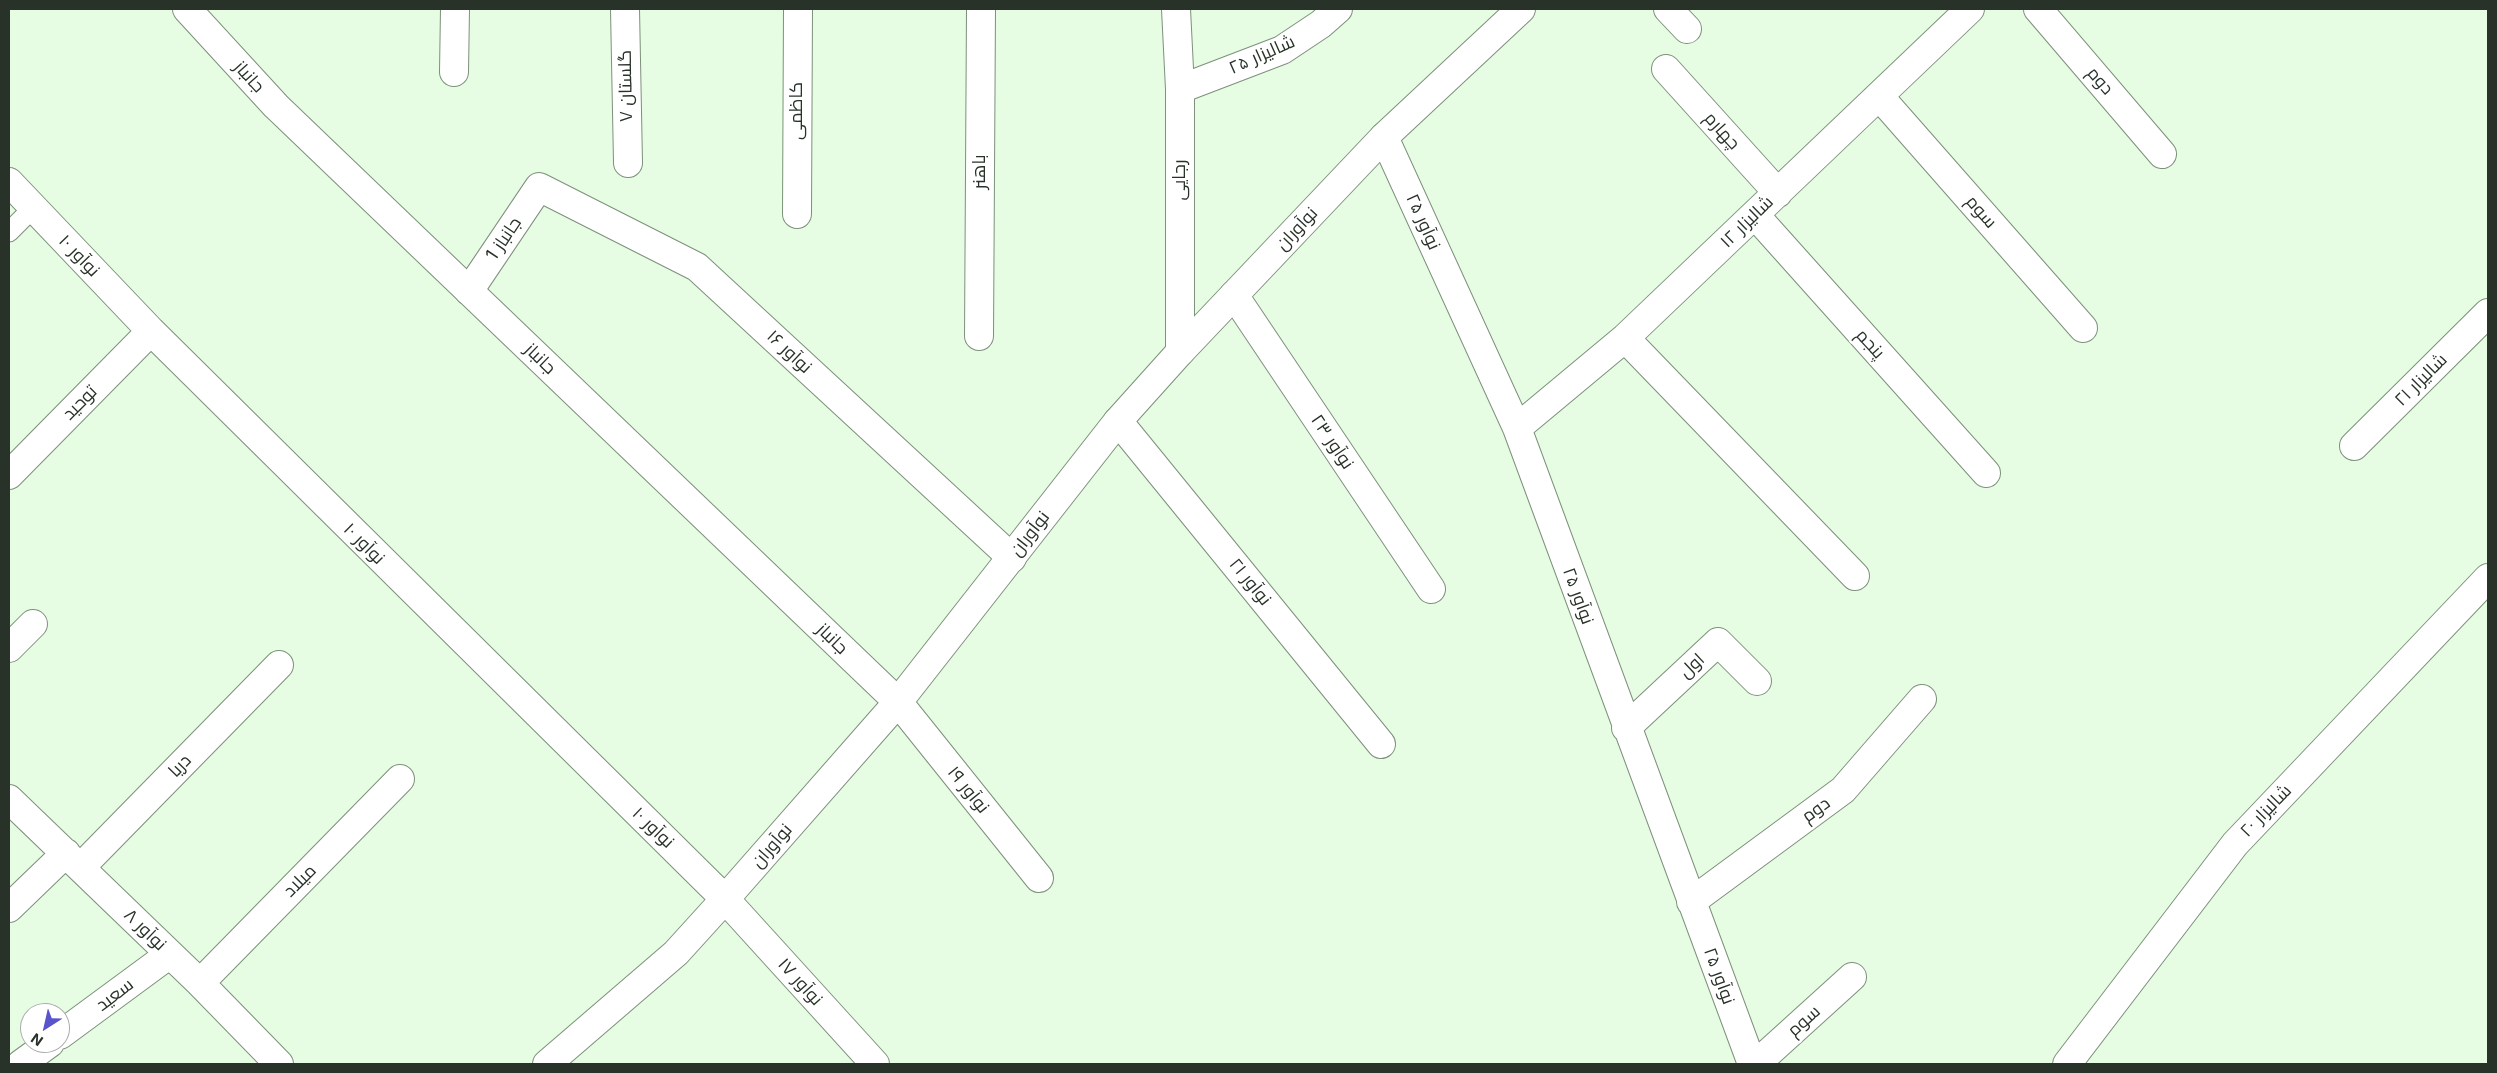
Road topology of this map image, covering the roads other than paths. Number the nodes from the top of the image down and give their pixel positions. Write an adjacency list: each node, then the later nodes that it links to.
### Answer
1 (188, 9): 27 (street, جانباز)
2 (455, 9): 14 (street)
3 (625, 9): 19 (street, گلستان ۷)
4 (798, 9): 24 (street, کاظمی)
5 (981, 9): 32 (street, باهنر)
6 (1176, 9): 15 (street, رجایی)
7 (1338, 9): 15 (street, شالیزار ۲۵)
8 (1521, 9): 17 (street, نوآوران)
9 (1668, 9): 12 (street)
10 (1970, 9): 16 (street, شالیزار ۱۲)
11 (2038, 9): 18 (street, دوم)
12 (1687, 28)
13 (1666, 70): 22 (street, چهارم)
14 (454, 72)
15 (1180, 88): 34 (street, رجایی)
16 (1879, 96): 22 (street, شالیزار ۱۲); 30 (street, سوم)
17 (1384, 137): 28 (street, نوآوران); 36 (street, نوآور ۲۵)
18 (2162, 154)
19 (628, 163)
20 (9, 182): 23 (street, نوآور ۱۰)
21 (539, 187): 27 (street, جانباز 1); 40 (street, نوآور ۱۶)
22 (1778, 193): 25 (street, شالیزار ۱۲)
23 (33, 208): 26 (lane); 31 (street, نوآور ۱۰)
24 (797, 214)
25 (1755, 215): 33 (street, شالیزار ۱۲); 38 (street, پنجم)
26 (9, 232)
27 (469, 291): 49 (street, جانباز)
28 (1234, 296): 34 (street, نوآوران); 43 (street, نوآور ۲۳)
29 (2488, 313): 37 (street, شالیزار ۲۱)
30 (2083, 328)
31 (151, 331): 39 (street, توحید); 56 (street, نوآور ۱۰)
32 (979, 336)
33 (1625, 338): 36 (street, شالیزار ۱۲); 41 (street)
34 (1180, 352): 35 (street, نوآوران)
35 (1118, 421): 40 (street, نوآوران); 51 (street, نوآور ۲۱)
36 (1517, 428): 50 (street, نوآور ۲۵)
37 (2354, 446)
38 (1986, 473)
39 (9, 475)
40 (1012, 558): 49 (street, نوآوران)
41 (1855, 576)
42 (2488, 578): 70 (street, شالیزار ۲۰)
43 (1431, 589)
44 (34, 624): 45 (street)
45 (9, 648)
46 (279, 665): 54 (street, دریا)
47 (1757, 681): 50 (street, اول)
48 (1922, 699): 57 (street, دوم)
49 (898, 702): 55 (street, نوآور ۱۹); 56 (street, نوآوران)
50 (1626, 728): 57 (street, نوآور ۲۵)
51 (1381, 744)
52 (400, 779): 61 (street, میلاد)
53 (9, 799): 54 (street, نوآور ۸)
54 (74, 860): 58 (street, دریا); 59 (street, نوآور ۸)
55 (1038, 878)
56 (726, 900): 65 (street, نوآوران); 67 (street, نوآور ۱۷)
57 (1691, 902): 68 (street, نوآور ۲۵)
58 (9, 908)
59 (170, 954): 61 (street, نوآور ۸); 62 (street, سعید)
60 (1852, 977): 69 (street, سوم)
61 (200, 983): 64 (street, نوآور ۸)
62 (70, 1029)
63 (36, 1053): 66 (street)
64 (269, 1061)
65 (559, 1061)
66 (21, 1064)
67 (875, 1064)
68 (1752, 1064)
69 (1756, 1064)
70 (2067, 1064)

